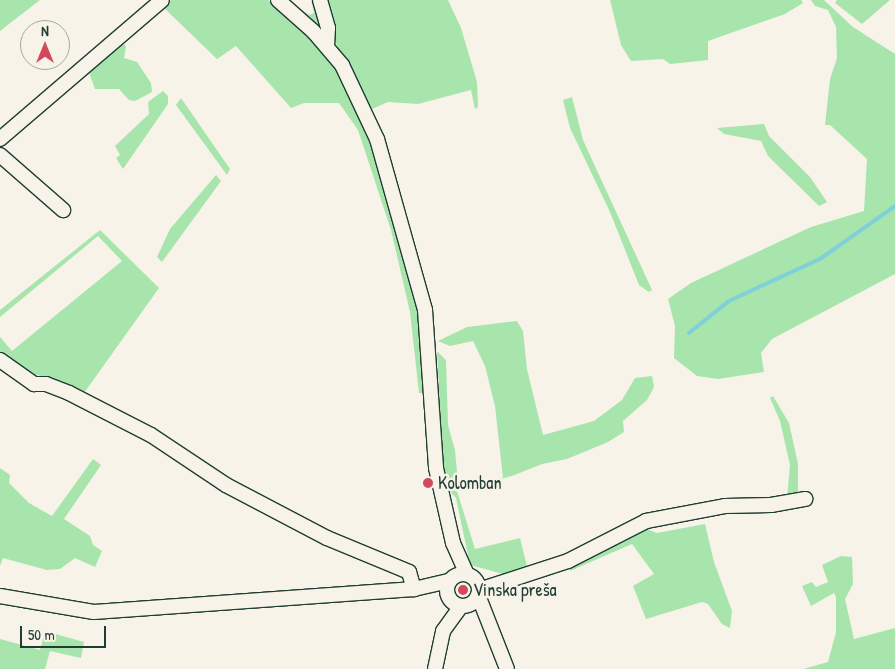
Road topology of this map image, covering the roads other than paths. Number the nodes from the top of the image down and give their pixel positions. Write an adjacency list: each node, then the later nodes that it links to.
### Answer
1 (162, 0): 5 (street)
2 (278, 0): 4 (street)
3 (320, 0): 4 (street)
4 (327, 46): 10 (street)
5 (0, 139)
6 (0, 155): 7 (street)
7 (63, 210)
8 (0, 360): 13 (street)
9 (805, 499): 12 (street)
10 (452, 543): 11 (street); 12 (street)
11 (450, 580): 12 (street); 13 (street); 15 (street)
12 (475, 585): 16 (street); 17 (street)
13 (417, 589): 14 (street); 15 (street)
14 (0, 596)
15 (448, 597): 16 (street); 18 (street)
16 (464, 606): 17 (street); 18 (street)
17 (488, 627): 20 (street)
18 (443, 631): 19 (street)
19 (435, 669)
20 (507, 669)

